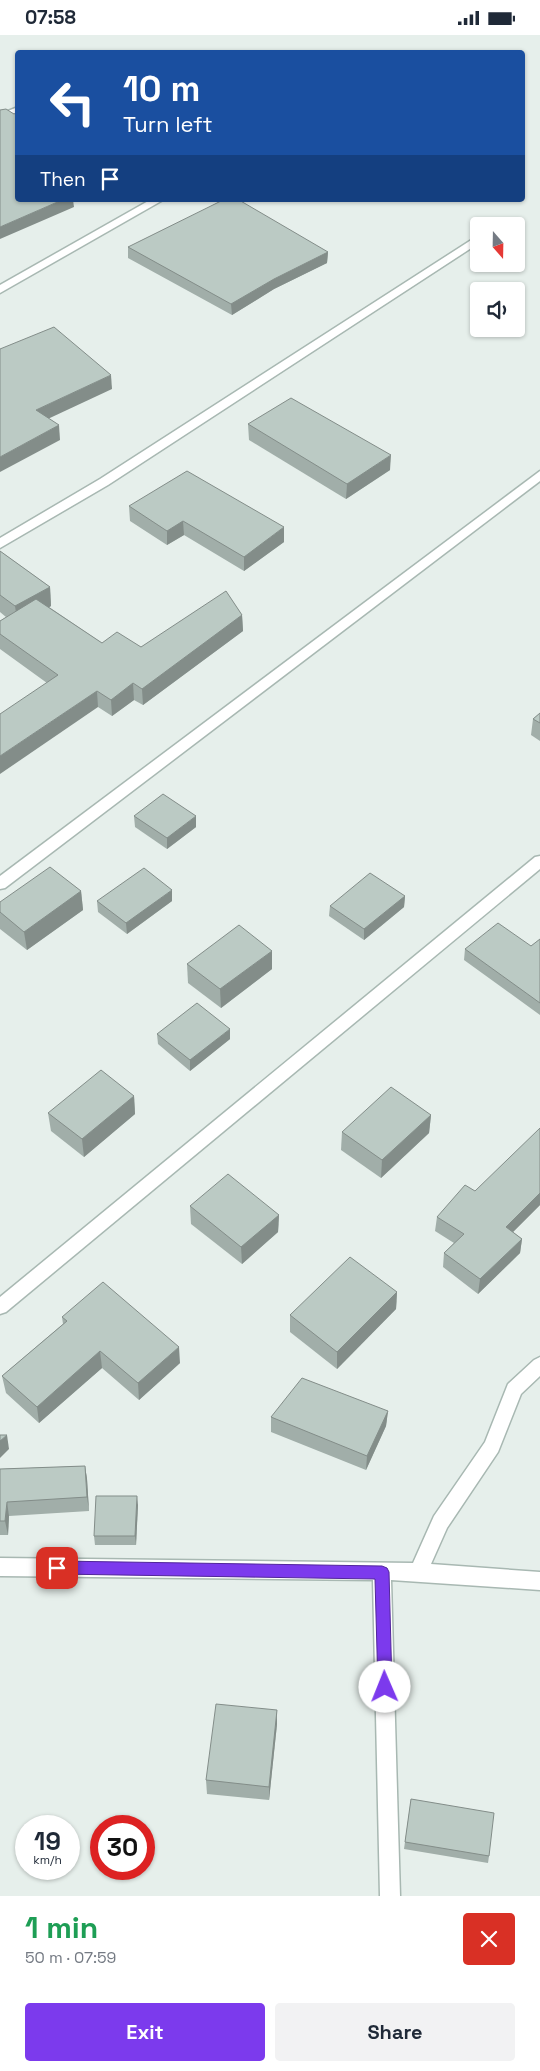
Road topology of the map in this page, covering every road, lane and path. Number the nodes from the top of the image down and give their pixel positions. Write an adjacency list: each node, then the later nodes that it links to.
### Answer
1 (15, 111): 2 (street)
2 (0, 118)
3 (154, 202): 5 (street)
4 (470, 244): 7 (street)
5 (0, 290)
6 (540, 475): 9 (street)
7 (0, 544)
8 (540, 861): 10 (street)
9 (0, 884)
10 (0, 1307)
11 (540, 1365): 13 (street)
12 (0, 1567): 14 (street)
13 (418, 1571): 14 (street); 15 (street)
14 (382, 1572): 16 (street)
15 (540, 1581)
16 (390, 1896)

